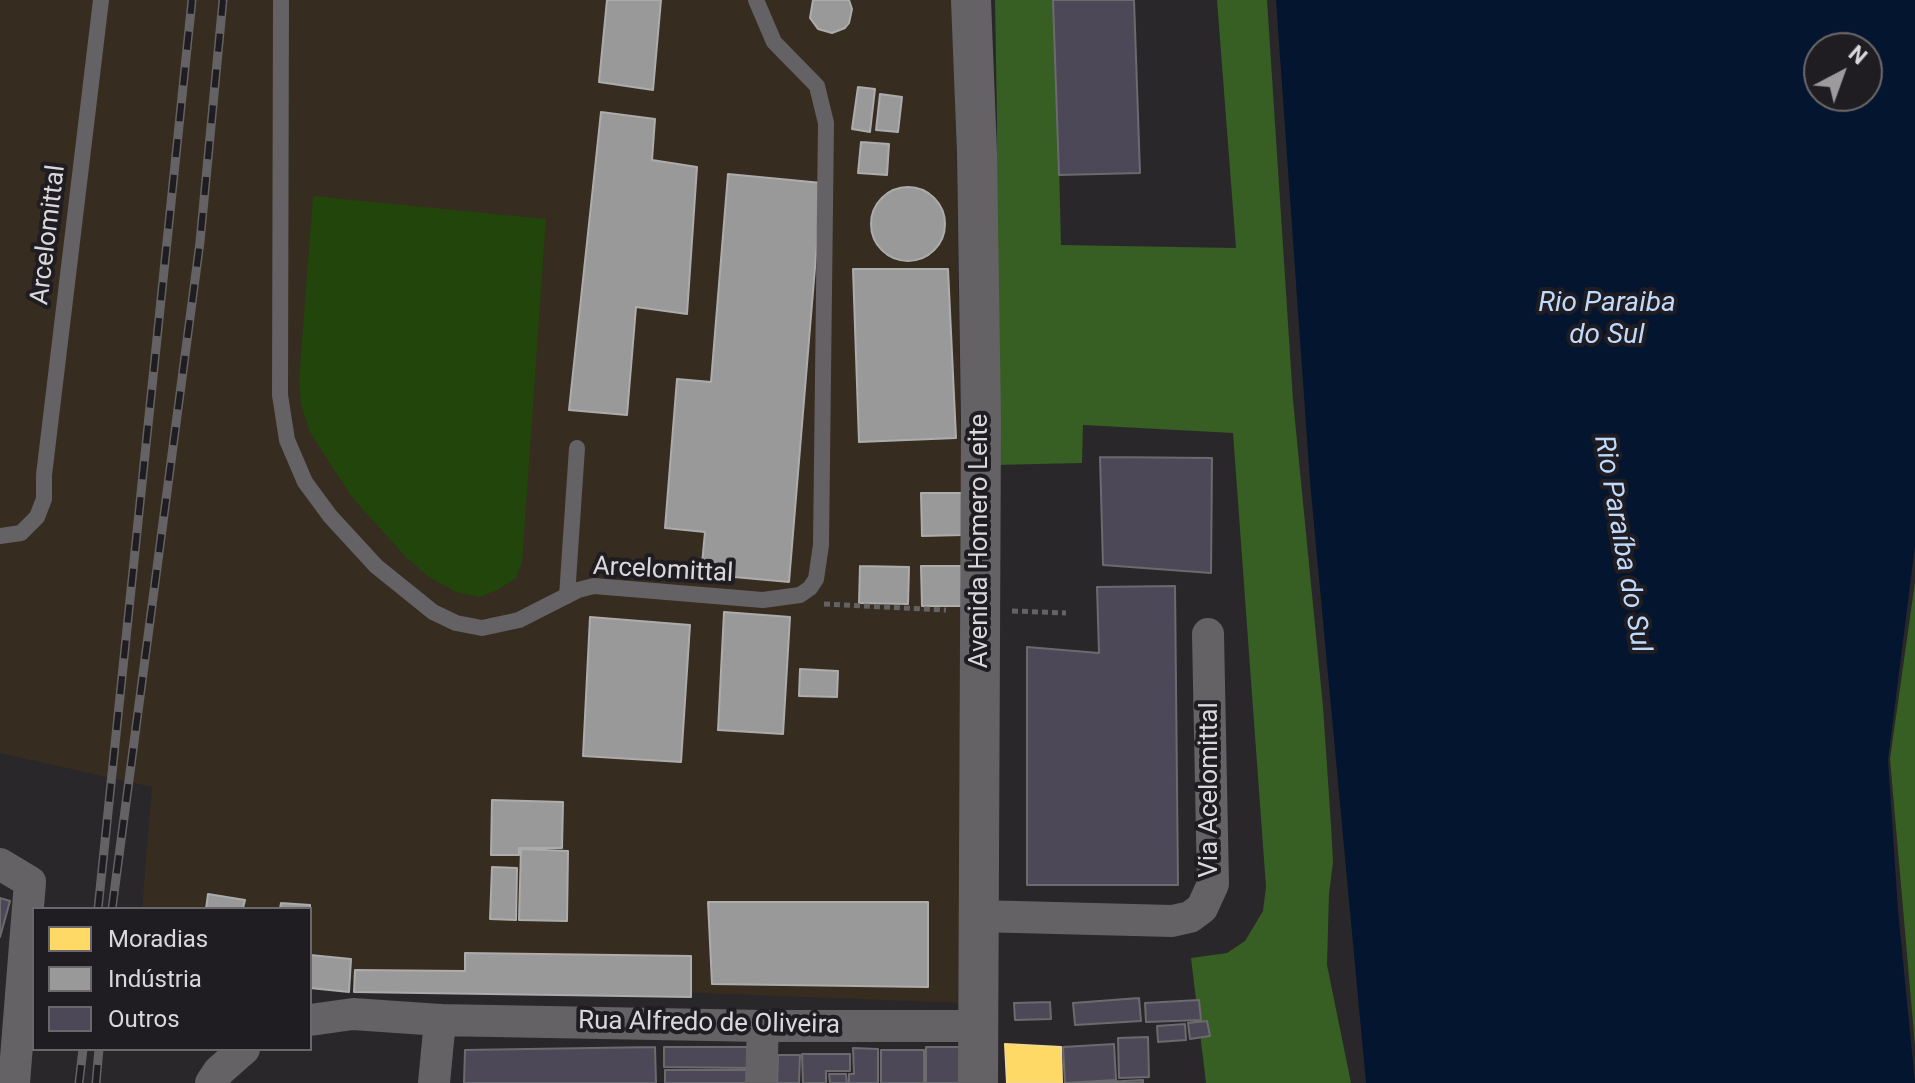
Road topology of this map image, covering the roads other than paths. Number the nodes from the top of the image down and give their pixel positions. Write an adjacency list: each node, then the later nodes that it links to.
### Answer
1 (101, 0): 6 (lane, Arcelomittal)
2 (281, 0): 7 (lane, Arcelomittal)
3 (756, 0): 7 (lane, Arcelomittal)
4 (971, 0): 10 (street, Avenida Homero Leite)
5 (577, 448): 7 (lane)
6 (0, 536)
7 (567, 596)
8 (1208, 634): 10 (street, Via Acelomittal)
9 (0, 864): 16 (street)
10 (977, 916): 14 (street, Avenida Homero Leite)
11 (312, 1020): 12 (street, Rua Alfredo de Oliveira)
12 (436, 1020): 13 (street, Rua Alfredo de Oliveira); 18 (street)
13 (763, 1026): 14 (street, Rua Alfredo de Oliveira); 19 (street)
14 (978, 1026): 20 (street, Avenida Homero Leite)
15 (242, 1051): 17 (street)
16 (14, 1083)
17 (211, 1083)
18 (434, 1083)
19 (761, 1083)
20 (978, 1083)

